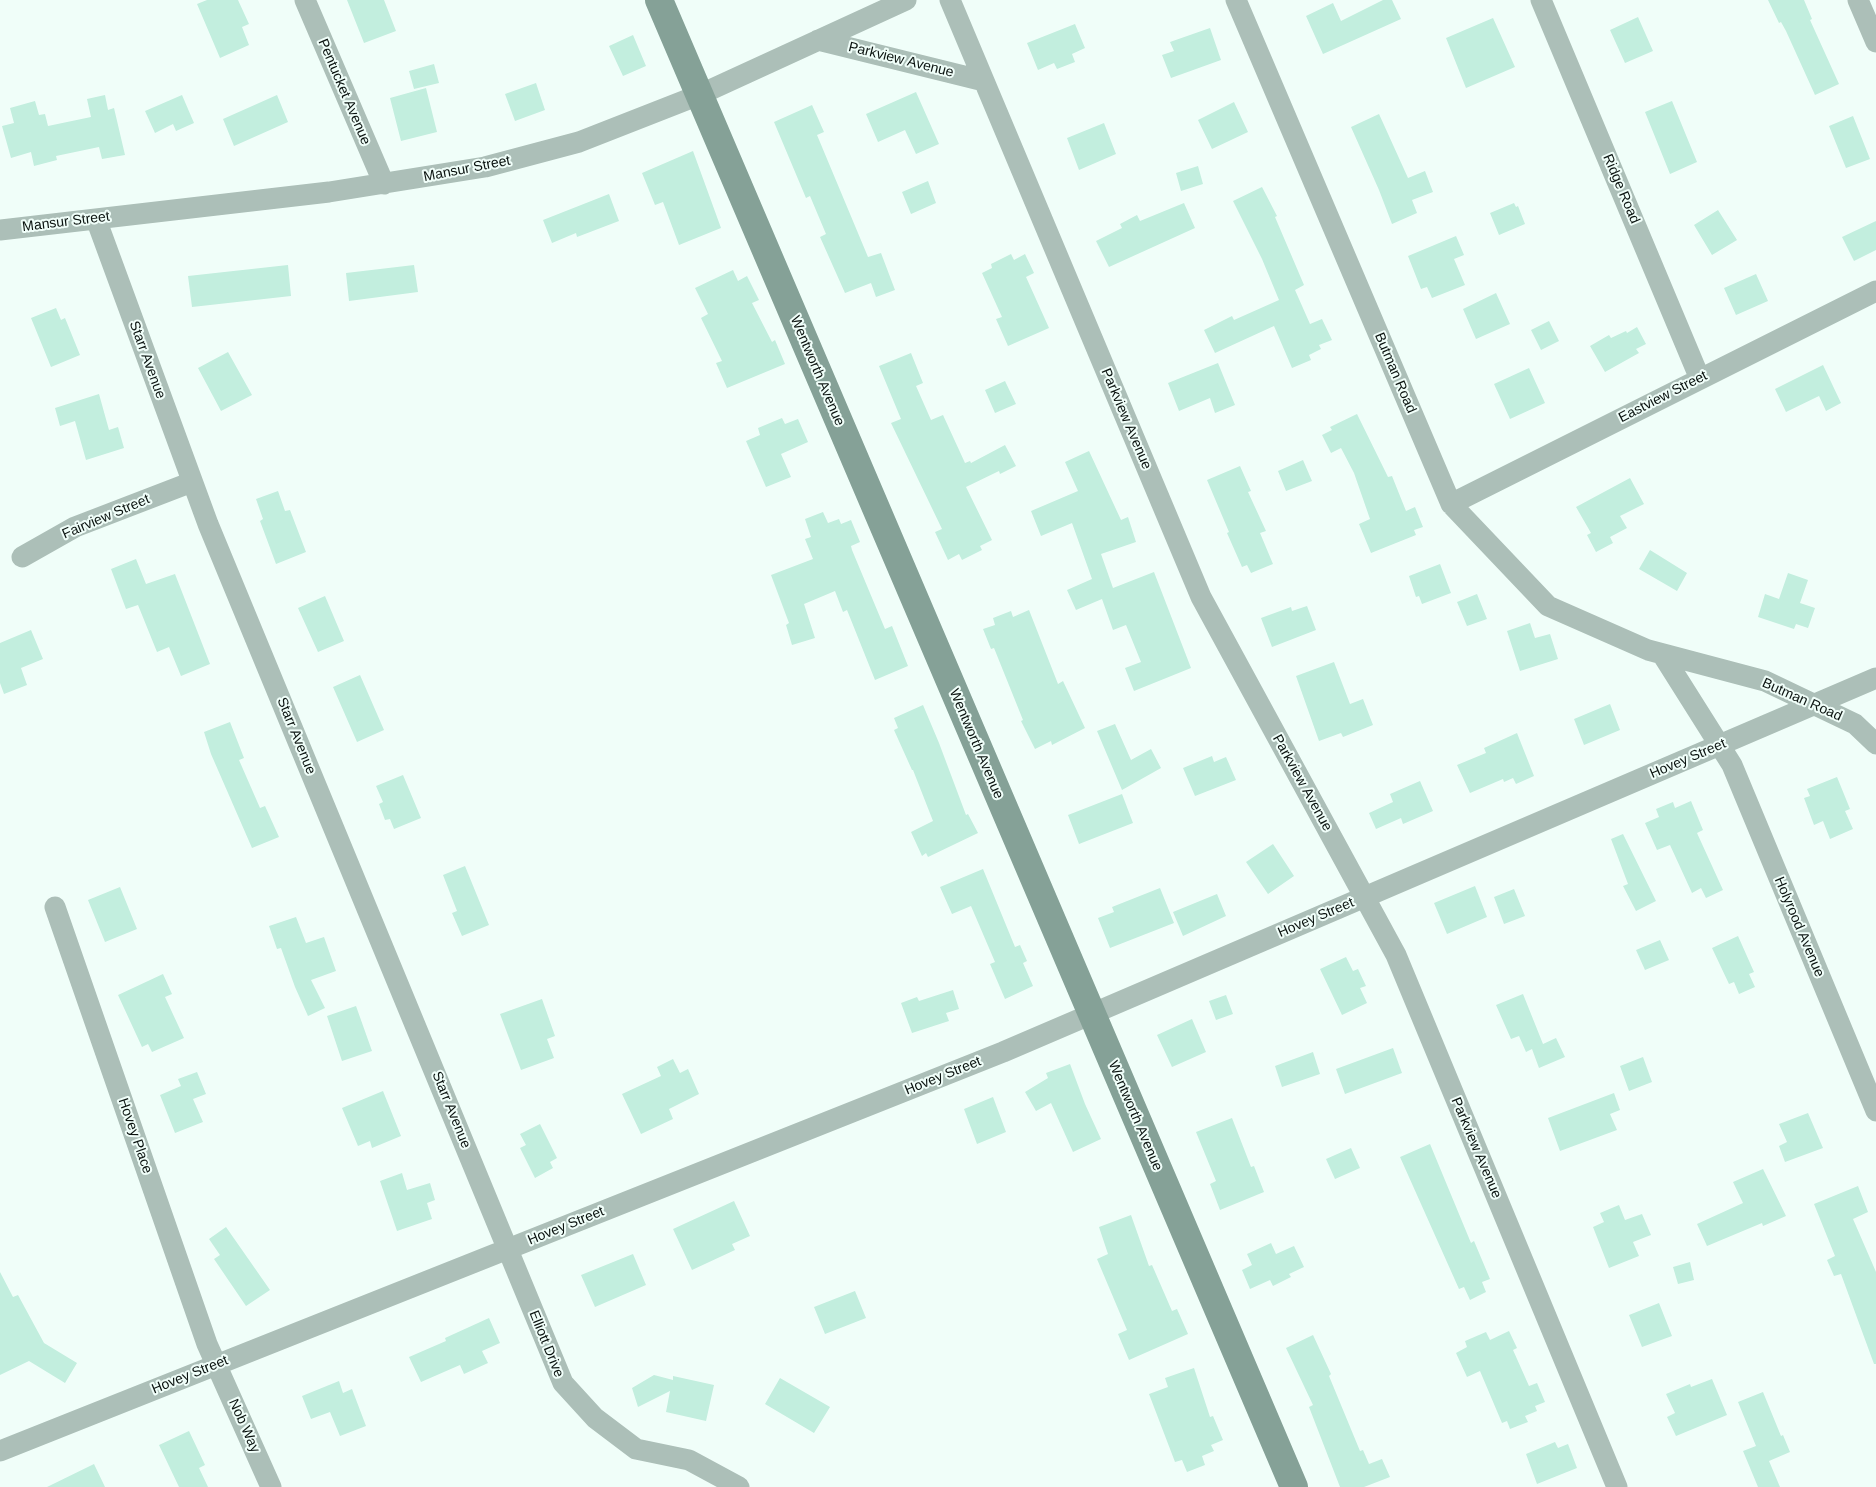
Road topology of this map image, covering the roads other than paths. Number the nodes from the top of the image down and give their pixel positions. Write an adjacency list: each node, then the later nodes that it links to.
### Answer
1 (304, 0): 12 (street, Pentucket Avenue)
2 (659, 0): 11 (street, Wentworth Avenue)
3 (906, 0): 8 (street, Mansur Street)
4 (950, 0): 10 (street, Parkview Avenue)
5 (1236, 0): 18 (street, Butman Road)
6 (1541, 0): 16 (street, Ridge Road)
7 (1858, 0): 9 (street)
8 (818, 40): 10 (street, Parkview Avenue); 11 (street, Mansur Street)
9 (1876, 42)
10 (984, 81): 25 (street, Parkview Avenue)
11 (700, 95): 12 (street, Mansur Street); 27 (street, Wentworth Avenue)
12 (384, 184): 13 (street, Mansur Street)
13 (96, 219): 14 (street, Mansur Street); 17 (street, Starr Avenue)
14 (0, 230)
15 (1876, 291): 16 (street, Eastview Street)
16 (1700, 379): 18 (street, Eastview Street)
17 (192, 482): 19 (street, Fairview Street); 29 (street, Starr Avenue)
18 (1451, 504): 20 (street, Butman Road)
19 (22, 557)
20 (1662, 654): 22 (street, Butman Road); 24 (street)
21 (1876, 678): 22 (street, Hovey Street)
22 (1814, 705): 23 (street, Butman Road); 24 (street, Hovey Street)
23 (1876, 744)
24 (1718, 746): 25 (street, Hovey Street); 28 (street, Holyrood Avenue)
25 (1364, 897): 27 (street, Hovey Street); 35 (street, Parkview Avenue)
26 (55, 908): 30 (street, Hovey Place)
27 (1092, 1014): 29 (street, Hovey Street); 34 (street, Wentworth Avenue)
28 (1876, 1111)
29 (508, 1249): 30 (street, Hovey Street); 33 (street, Elliott Drive)
30 (217, 1364): 31 (street, Hovey Street); 32 (street, Nob Way)
31 (0, 1451)
32 (271, 1487)
33 (739, 1487)
34 (1294, 1487)
35 (1617, 1487)

